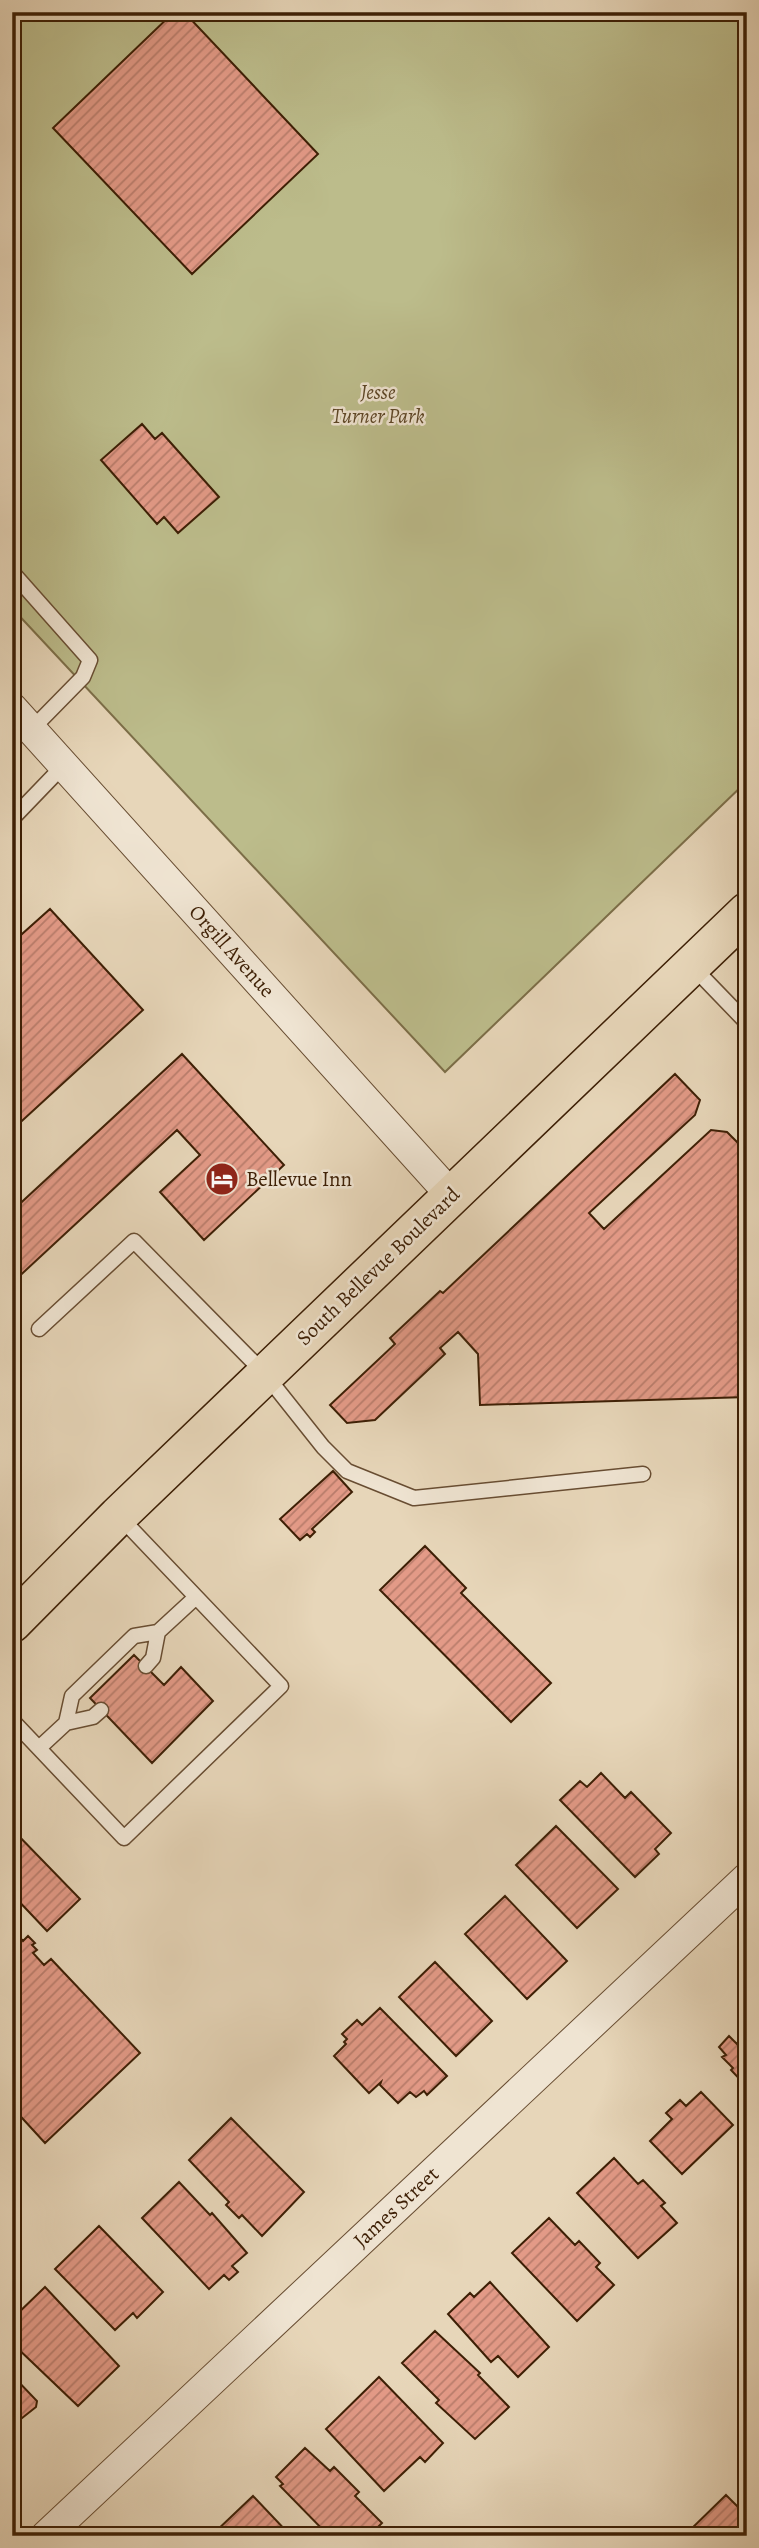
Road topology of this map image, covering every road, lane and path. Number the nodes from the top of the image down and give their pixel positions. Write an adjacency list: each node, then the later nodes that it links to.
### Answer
1 (12, 572): 2 (lane)
2 (22, 718): 3 (street, Orgill Avenue)
3 (64, 765): 4 (lane); 8 (street, Orgill Avenue)
4 (12, 818)
5 (747, 912): 6 (main road, South Bellevue Boulevard)
6 (691, 965): 7 (lane); 8 (main road, South Bellevue Boulevard)
7 (747, 1023)
8 (451, 1195): 10 (main road, South Bellevue Boulevard)
9 (39, 1329): 10 (lane)
10 (265, 1374): 11 (lane); 12 (main road, South Bellevue Boulevard)
11 (642, 1474)
12 (118, 1516): 13 (lane); 14 (main road, South Bellevue Boulevard)
13 (196, 1597): 15 (lane); 20 (lane)
14 (12, 1623)
15 (158, 1632): 16 (lane); 19 (lane)
16 (146, 1666)
17 (101, 1710): 19 (lane)
18 (12, 1720): 20 (lane)
19 (65, 1723): 20 (lane)
20 (39, 1748)
21 (747, 1878): 22 (street, James Street)
22 (46, 2536)

